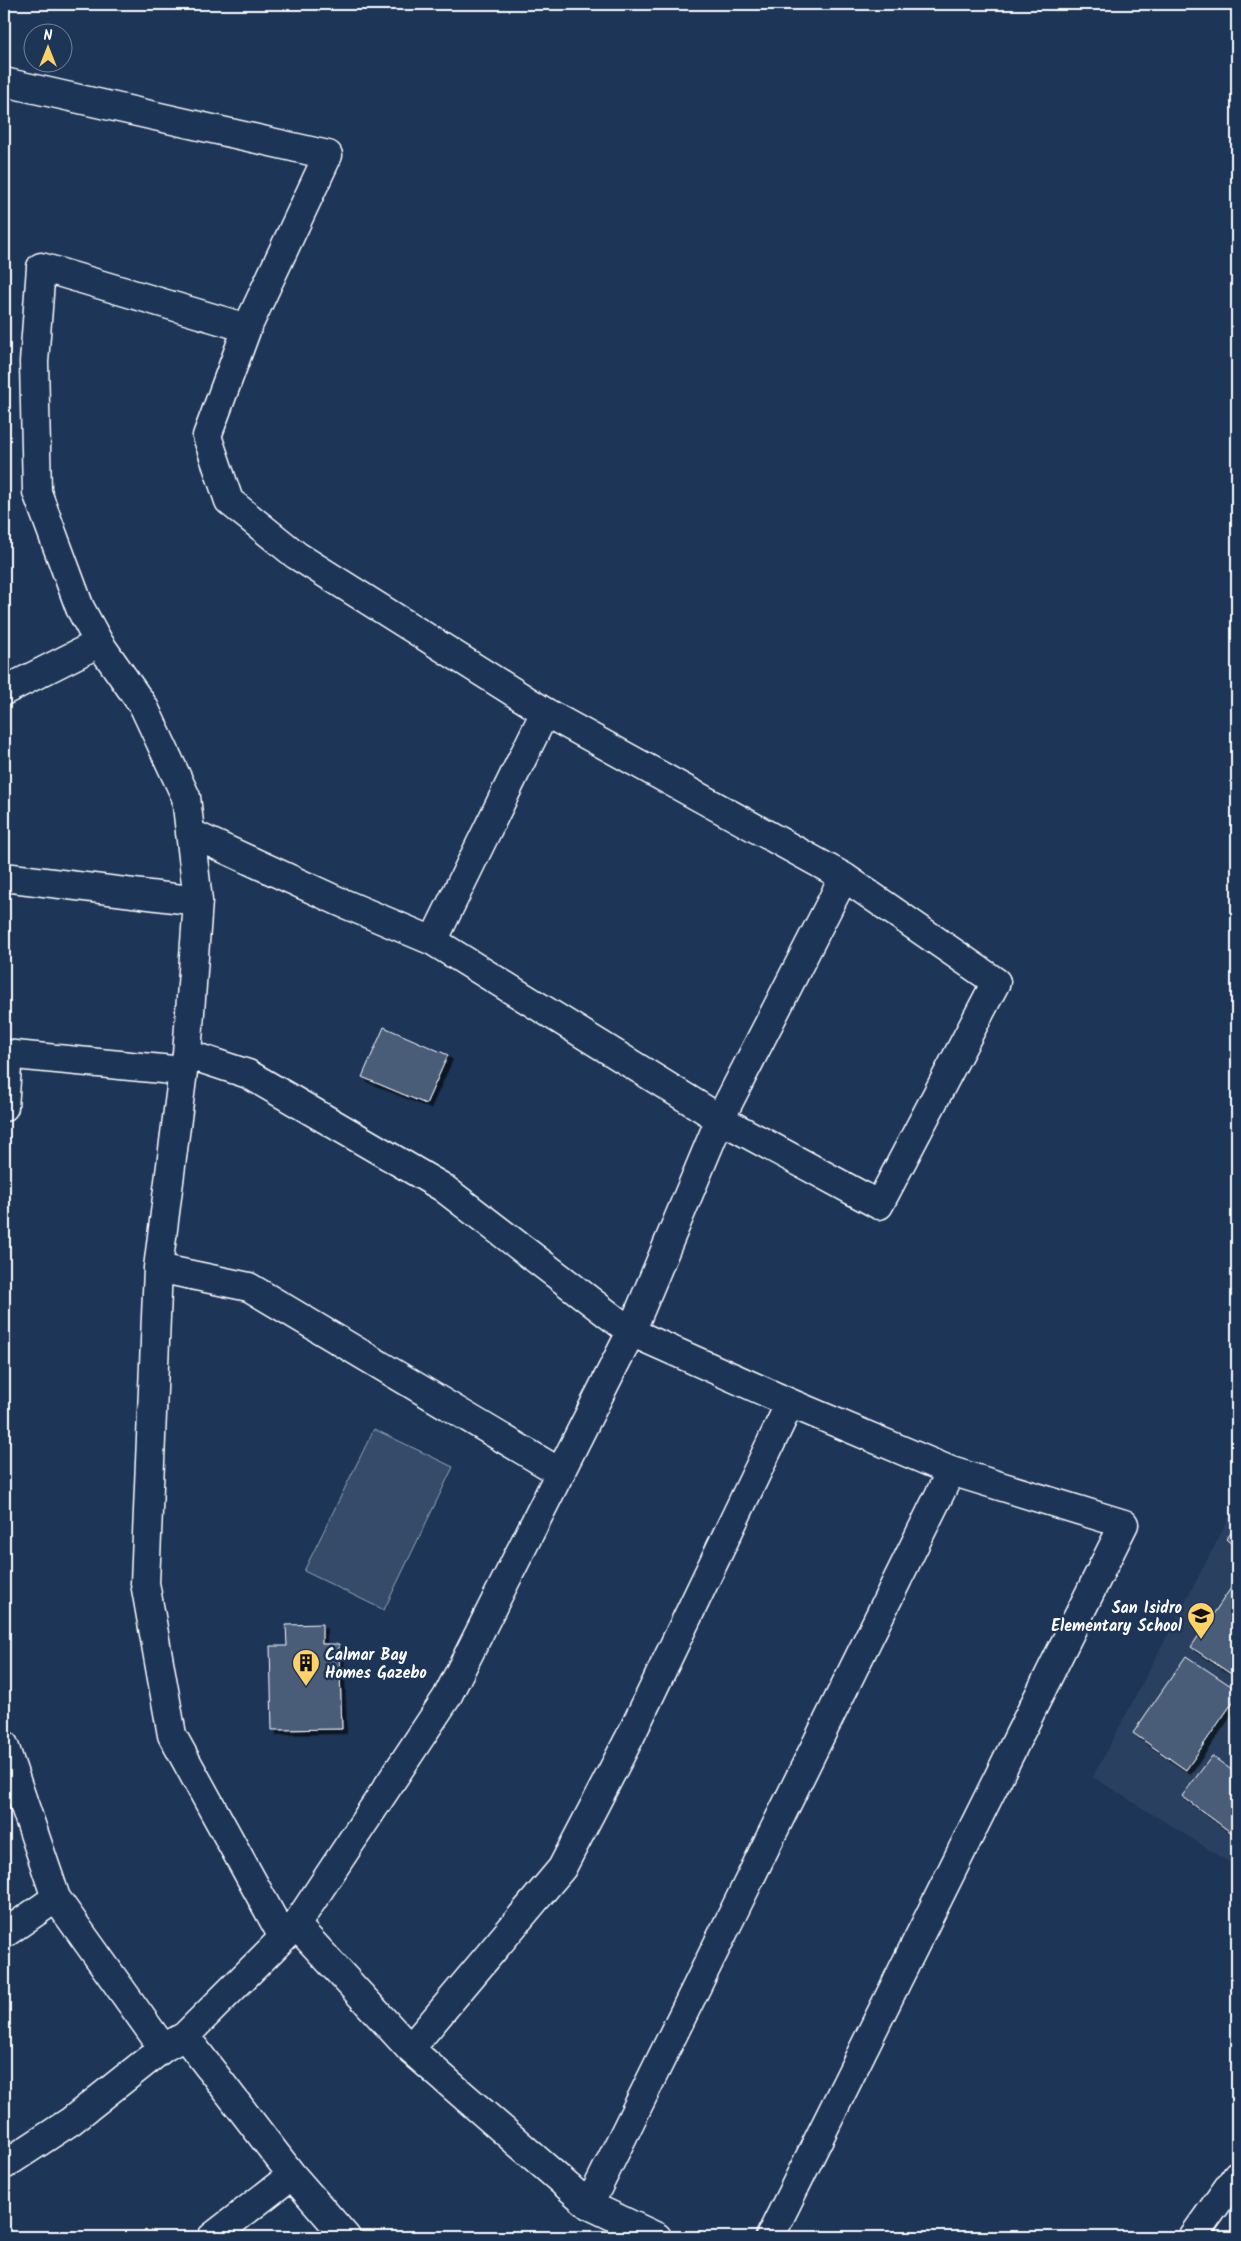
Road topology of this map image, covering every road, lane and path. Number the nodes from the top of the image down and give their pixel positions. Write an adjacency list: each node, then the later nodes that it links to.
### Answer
1 (4, 82): 2 (street)
2 (247, 328): 3 (street); 5 (street)
3 (99, 643): 4 (street); 6 (street)
4 (4, 691)
5 (545, 712): 8 (street); 10 (street)
6 (190, 833): 9 (street); 10 (street)
7 (4, 877): 9 (street)
8 (844, 877): 14 (street); 14 (street)
9 (198, 901): 12 (street)
10 (433, 941): 14 (street)
11 (6, 1054): 12 (street); 13 (street)
12 (185, 1062): 15 (street); 16 (street)
13 (4, 1107)
14 (720, 1119): 16 (street)
15 (158, 1268): 19 (street); 22 (street)
16 (631, 1332): 17 (street); 19 (street)
17 (790, 1404): 18 (street); 25 (street)
18 (951, 1471): 29 (street); 33 (street)
19 (561, 1473): 22 (street)
20 (4, 1745): 21 (street)
21 (56, 1898): 23 (street); 24 (street)
22 (290, 1931): 24 (street); 25 (street)
23 (4, 1934)
24 (174, 2042): 26 (street); 27 (street)
25 (410, 2049): 29 (street)
26 (4, 2165)
27 (292, 2175): 30 (street); 31 (street)
28 (1237, 2176): 34 (street)
29 (589, 2205): 32 (street)
30 (212, 2237)
31 (346, 2237)
32 (657, 2237)
33 (770, 2237)
34 (1193, 2237)

